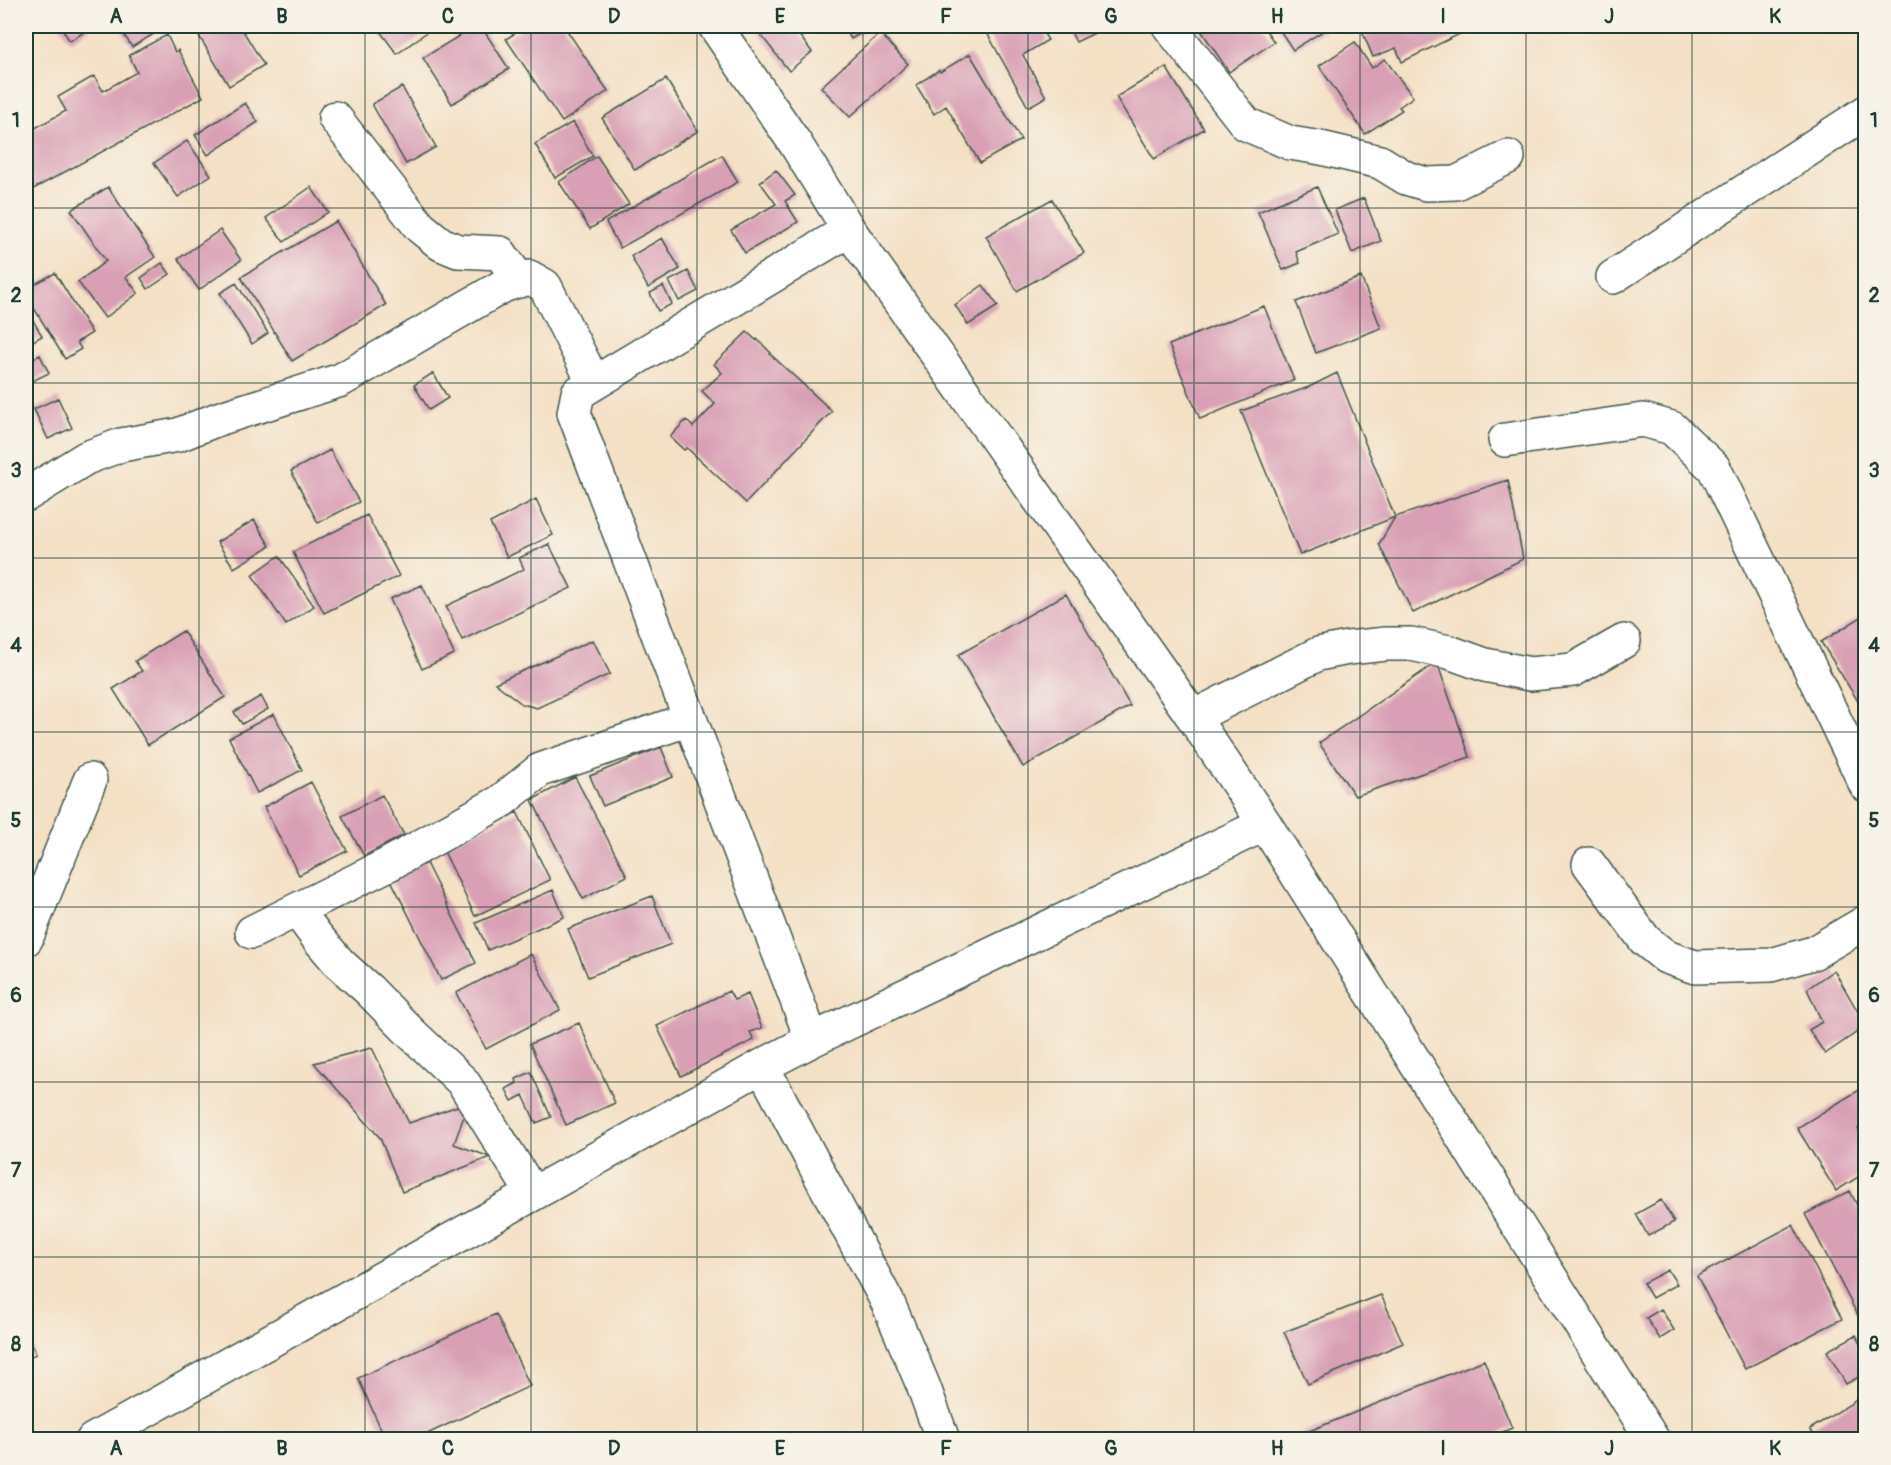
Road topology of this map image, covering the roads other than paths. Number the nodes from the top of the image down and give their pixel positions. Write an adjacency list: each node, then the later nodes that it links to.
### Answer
1 (715, 26): 6 (street)
2 (1169, 26): 5 (street)
3 (1866, 112): 7 (street)
4 (335, 118): 8 (street)
5 (1508, 157)
6 (849, 230): 9 (street); 13 (street)
7 (1613, 277)
8 (519, 280): 9 (street); 11 (street)
9 (594, 383): 14 (street)
10 (1505, 440): 16 (street)
11 (26, 495)
12 (1624, 641): 13 (street)
13 (1193, 717): 17 (street)
14 (690, 719): 19 (street); 23 (street)
15 (90, 780): 22 (street)
16 (1866, 785)
17 (1265, 824): 23 (street); 28 (street)
18 (1589, 864): 20 (street)
19 (297, 910): 21 (street); 25 (street)
20 (1866, 922)
21 (252, 932)
22 (26, 939)
23 (812, 1040): 24 (street)
24 (762, 1066): 25 (street); 27 (street)
25 (533, 1194): 26 (street)
26 (93, 1440)
27 (943, 1440)
28 (1653, 1440)

